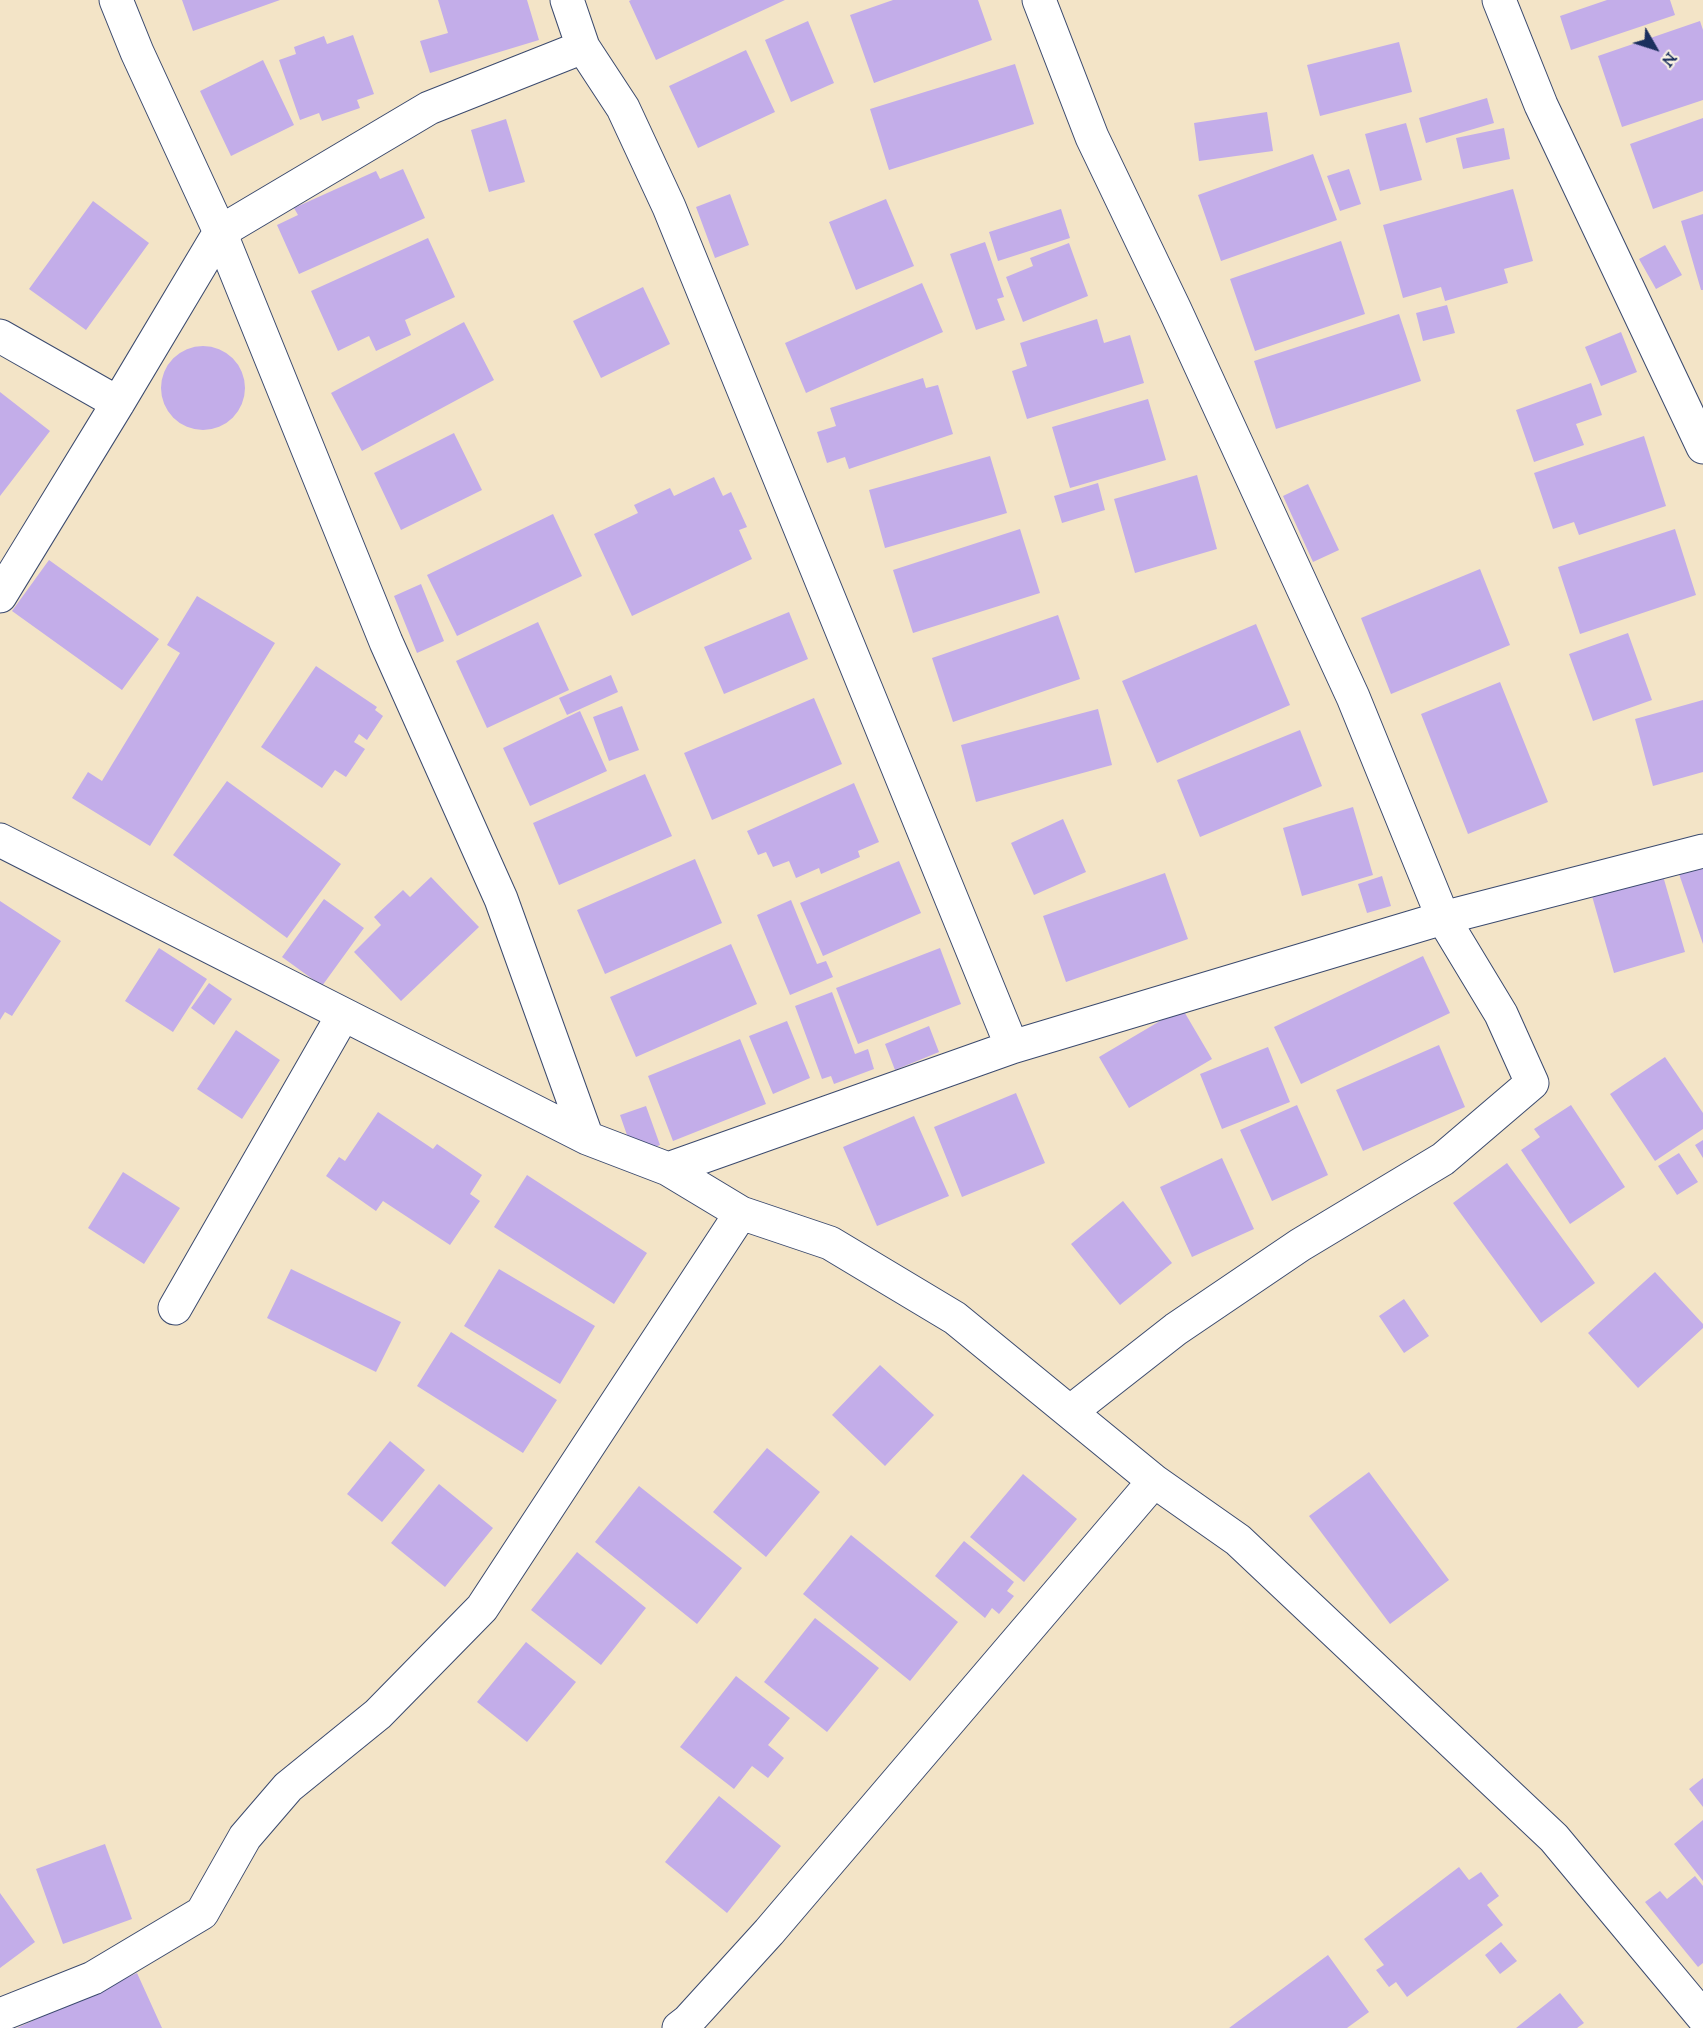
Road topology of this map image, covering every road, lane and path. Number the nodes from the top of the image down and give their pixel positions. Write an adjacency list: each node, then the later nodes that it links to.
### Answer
1 (116, 0): 6 (street)
2 (567, 0): 5 (street)
3 (1039, 0): 13 (street)
4 (1499, 0): 9 (street)
5 (583, 46): 6 (street); 15 (street)
6 (220, 232): 8 (street); 16 (street)
7 (0, 336): 8 (street)
8 (118, 404): 10 (street)
9 (1703, 447)
10 (0, 596)
11 (0, 840): 14 (street)
12 (1703, 851): 13 (street)
13 (1443, 918): 15 (street); 20 (street)
14 (343, 1015): 16 (street); 19 (street)
15 (1012, 1047): 17 (street)
16 (587, 1138): 17 (street)
17 (668, 1169): 18 (street)
18 (741, 1213): 20 (street); 22 (street)
19 (174, 1308)
20 (1070, 1413): 21 (street)
21 (1154, 1481): 23 (street); 24 (street)
22 (0, 2015)
23 (1703, 2017)
24 (679, 2028)

